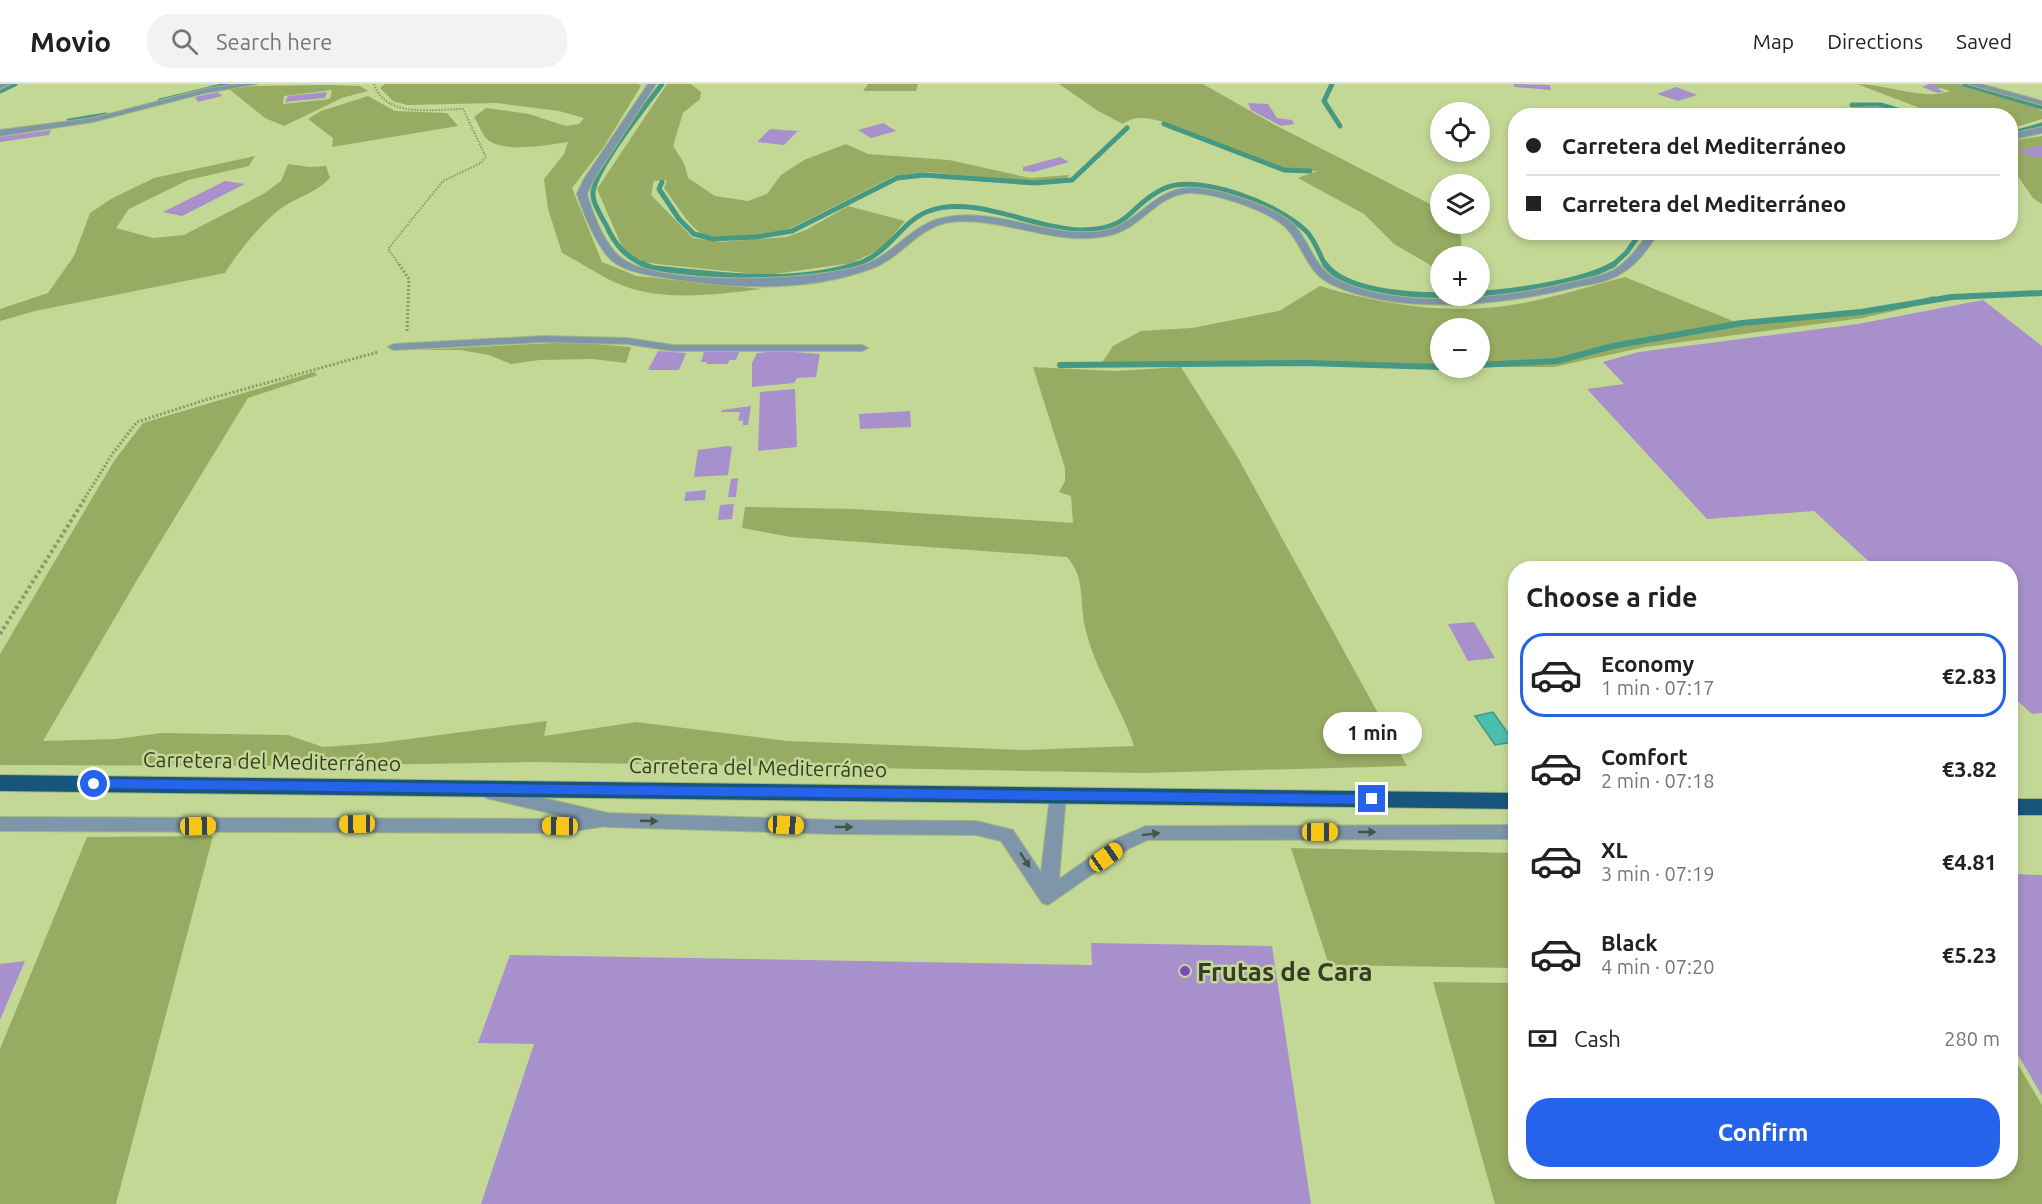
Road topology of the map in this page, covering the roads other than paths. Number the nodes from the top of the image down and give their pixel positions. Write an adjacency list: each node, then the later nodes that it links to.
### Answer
1 (6, 84): 5 (street)
2 (253, 84): 8 (street)
3 (652, 84): 10 (street)
4 (1972, 84): 6 (street)
5 (0, 87)
6 (2042, 103)
7 (2042, 130): 9 (street)
8 (0, 133)
9 (2018, 135)
10 (1648, 240)
11 (394, 347): 12 (street)
12 (862, 348)
13 (0, 783): 14 (highway, Carretera del Mediterráneo)
14 (468, 787): 15 (highway, Carretera del Mediterráneo); 17 (street)
15 (1058, 795): 16 (highway, Carretera del Mediterráneo); 20 (street)
16 (1508, 801)
17 (608, 820): 18 (street); 20 (street, one-way to 20)
18 (0, 824)
19 (1508, 832): 20 (street, one-way to 19)
20 (1048, 897)

